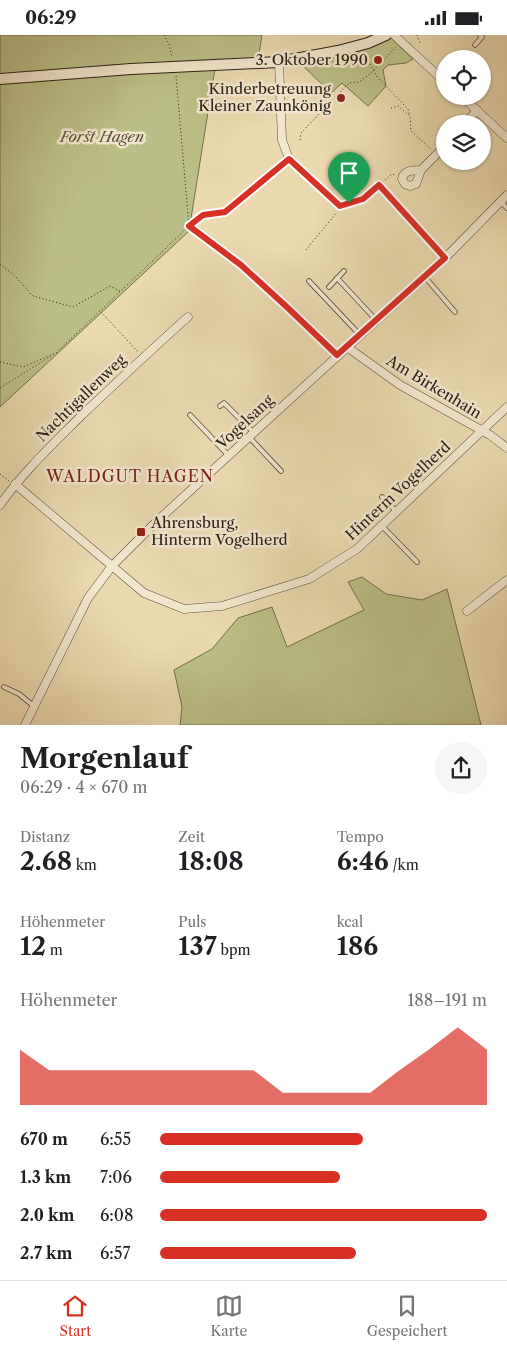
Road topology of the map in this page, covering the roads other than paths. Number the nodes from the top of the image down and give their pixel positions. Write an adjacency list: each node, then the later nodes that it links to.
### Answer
1 (386, 35): 5 (street)
2 (394, 35): 6 (street)
3 (480, 35): 4 (lane)
4 (475, 45)
5 (279, 62): 7 (street); 16 (street)
6 (436, 73)
7 (0, 79)
8 (471, 105): 9 (street)
9 (477, 110): 10 (street); 11 (street)
10 (473, 115)
11 (507, 138)
12 (436, 156): 13 (street)
13 (420, 170): 13 (street)
14 (507, 195): 15 (street, Vogelsang)
15 (500, 202): 17 (lane); 19 (street, Vogelsang)
16 (340, 206)
17 (507, 208)
18 (344, 271): 20 (lane)
19 (425, 277): 23 (lane); 25 (street, Vogelsang)
20 (337, 279): 22 (lane); 25 (lane)
21 (309, 281): 26 (lane)
22 (329, 287)
23 (455, 312)
24 (188, 317): 36 (street, Nachtigallenweg)
25 (376, 320): 26 (street, Vogelsang)
26 (360, 335): 27 (street, Vogelsang)
27 (347, 347): 31 (street, Am Birkenhain); 32 (street, Vogelsang)
28 (220, 406): 32 (lane)
29 (507, 407): 31 (street, Hinterm Vogelherd)
30 (190, 415): 34 (lane)
31 (482, 431): 33 (street, Am Birkenhain); 39 (street, Hinterm Vogelherd)
32 (252, 435): 34 (street, Vogelsang); 35 (lane)
33 (507, 448)
34 (229, 456): 42 (street, Vogelsang)
35 (281, 471)
36 (14, 484): 38 (street, Nachtigallenweg); 42 (street, Hinterm Vogelherd)
37 (382, 497): 39 (lane)
38 (0, 505)
39 (396, 512): 40 (street, Hinterm Vogelherd)
40 (382, 525): 41 (lane); 42 (street, Hinterm Vogelherd)
41 (417, 562)
42 (112, 566): 46 (street, Vogelsang)
43 (507, 580): 44 (street)
44 (467, 611)
45 (4, 687): 46 (lane)
46 (35, 707): 47 (street, Vogelsang)
47 (25, 725)

